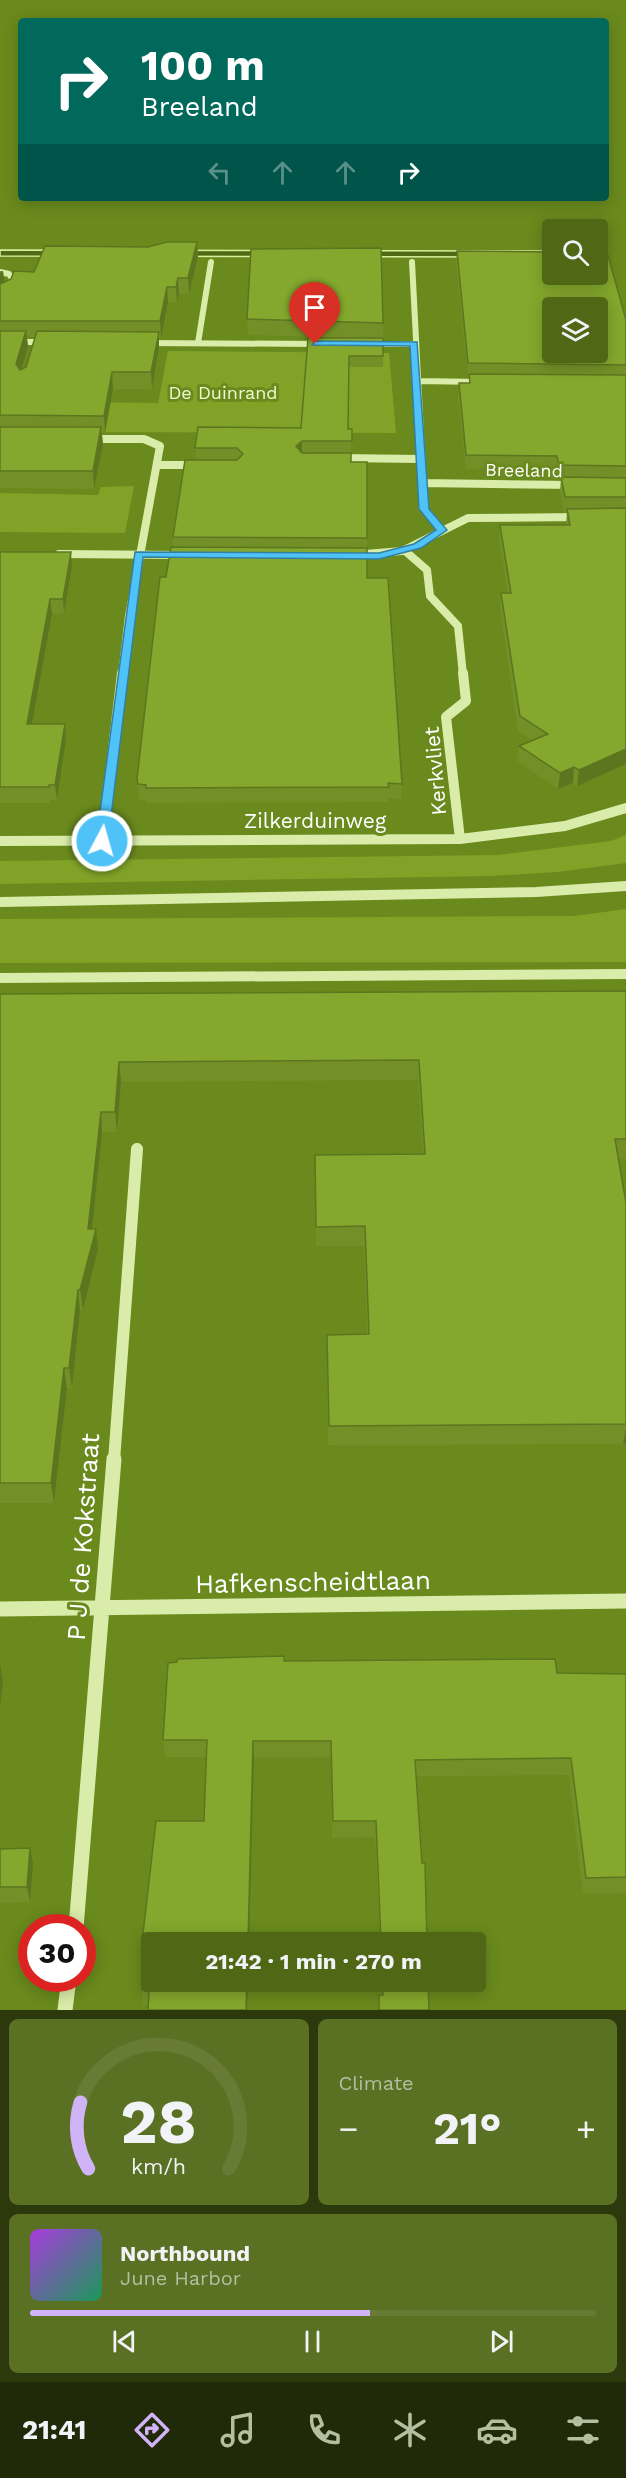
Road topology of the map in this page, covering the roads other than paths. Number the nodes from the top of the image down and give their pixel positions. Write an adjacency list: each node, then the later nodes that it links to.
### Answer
1 (211, 262): 9 (street)
2 (412, 262): 12 (street)
3 (0, 272): 4 (street)
4 (0, 295)
5 (0, 342): 6 (street)
6 (35, 342): 7 (street); 13 (street)
7 (55, 342)
8 (135, 343): 9 (street)
9 (198, 343): 10 (street)
10 (331, 344)
11 (365, 344): 12 (street)
12 (414, 344): 14 (street)
13 (32, 352)
14 (417, 381): 15 (street); 18 (street)
15 (488, 382)
16 (86, 439): 19 (street)
17 (326, 458): 18 (street)
18 (420, 459): 21 (street)
19 (157, 465): 20 (street); 27 (street)
20 (202, 465)
21 (422, 483): 22 (street, Breeland); 24 (street)
22 (578, 485)
23 (595, 517): 24 (street)
24 (442, 530): 25 (street)
25 (404, 550): 29 (street); 31 (street, Kerkvliet)
26 (46, 554): 27 (street)
27 (138, 554): 28 (street); 33 (street)
28 (195, 555)
29 (344, 555)
30 (626, 808): 31 (street, Zilkerduinweg)
31 (460, 839): 33 (street, Zilkerduinweg)
32 (0, 841): 33 (street, Zilkerduinweg)
33 (102, 841)
34 (626, 886): 35 (street)
35 (0, 902)
36 (626, 974): 37 (street)
37 (0, 978)
38 (137, 1149): 41 (street, P J de Kokstraat)
39 (626, 1601): 41 (street, Hafkenscheidtlaan)
40 (0, 1609): 41 (street, Hafkenscheidtlaan)
41 (103, 1609): 42 (street, P J de Kokstraat)
42 (77, 1914)
43 (67, 1992): 44 (street)
44 (65, 2010)

